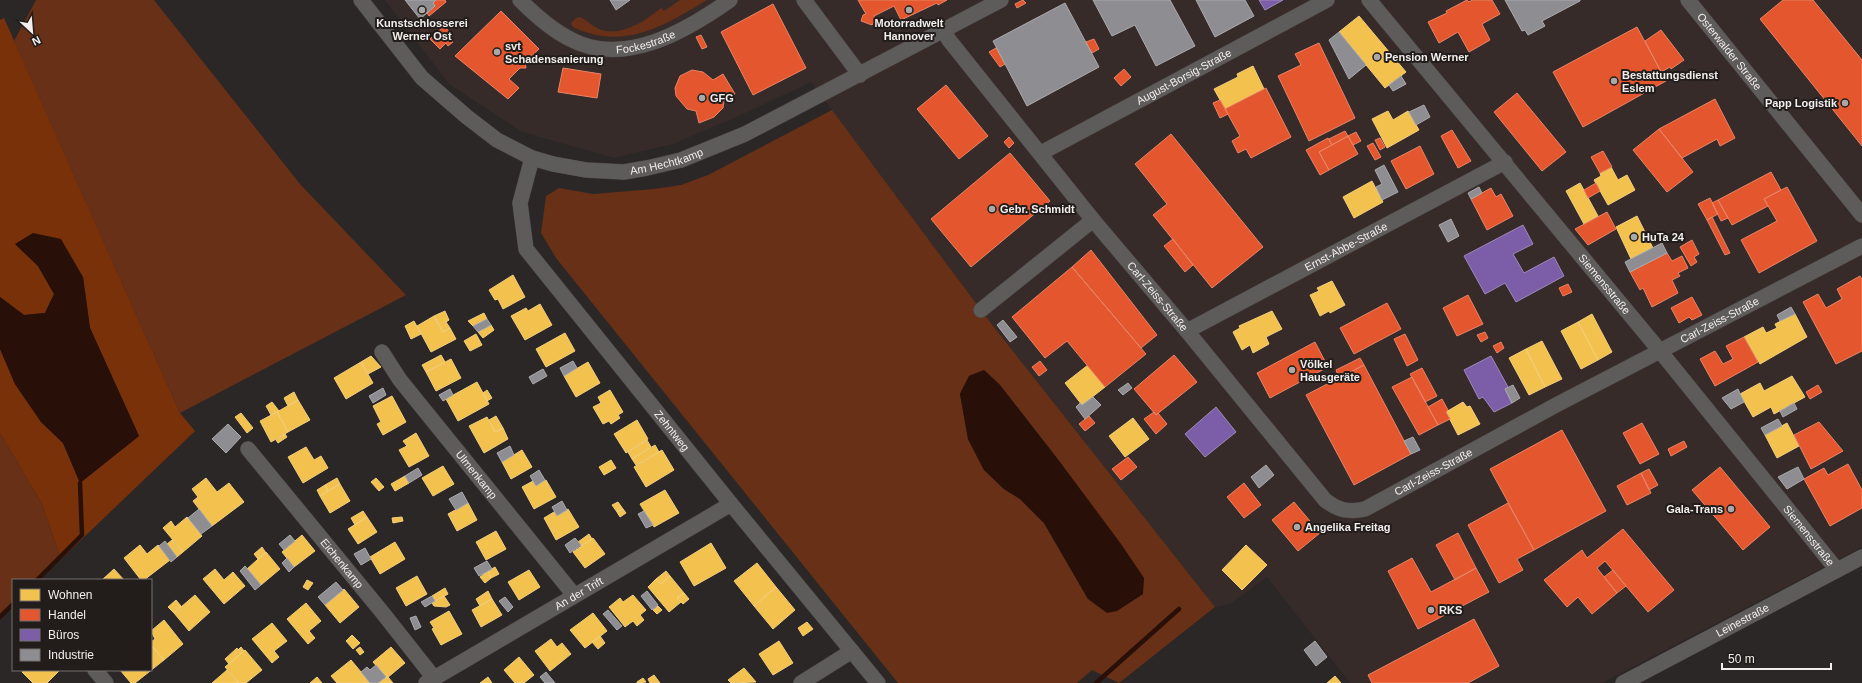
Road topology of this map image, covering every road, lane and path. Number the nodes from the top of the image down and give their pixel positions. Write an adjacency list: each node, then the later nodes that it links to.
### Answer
1 (361, 0): 12 (street, Am Hechtkamp)
2 (520, 0): 3 (street, Fockestraße)
3 (730, 0)
4 (804, 0): 10 (street)
5 (1001, 0): 9 (street, Am Hechtkamp)
6 (1327, 0): 11 (street, August-Borsig-Straße)
7 (1369, 0): 13 (street, Siemensstraße)
8 (1688, 0): 14 (street, Osterwalder Straße)
9 (944, 31): 10 (street, Am Hechtkamp); 11 (street, Carl-Zeiss-Straße)
10 (860, 75): 12 (street, Am Hechtkamp)
11 (1041, 153): 15 (street, Carl-Zeiss-Straße)
12 (532, 158): 22 (street, Zehntweg)
13 (1505, 162): 18 (street, Ernst-Abbe-Straße); 19 (street, Siemensstraße)
14 (1862, 215)
15 (1093, 220): 17 (street); 18 (street, Carl-Zeiss-Straße)
16 (1862, 246): 19 (street, Carl-Zeiss-Straße)
17 (981, 310)
18 (1187, 331): 19 (street, Carl-Zeiss-Straße)
19 (1660, 351): 24 (street, Siemensstraße)
20 (382, 352): 25 (street, Ulmenkamp)
21 (248, 449): 28 (street, Eichenkamp)
22 (731, 504): 25 (street, An der Trift); 26 (street, Zehntweg)
23 (1862, 557): 24 (street, Leinestraße)
24 (1837, 570): 32 (street, Leinestraße)
25 (574, 595): 28 (street, An der Trift)
26 (852, 651): 30 (street); 31 (street, Zehntweg)
27 (96, 671): 29 (street)
28 (430, 681)
29 (106, 683)
30 (801, 683)
31 (878, 683)
32 (1623, 683)

